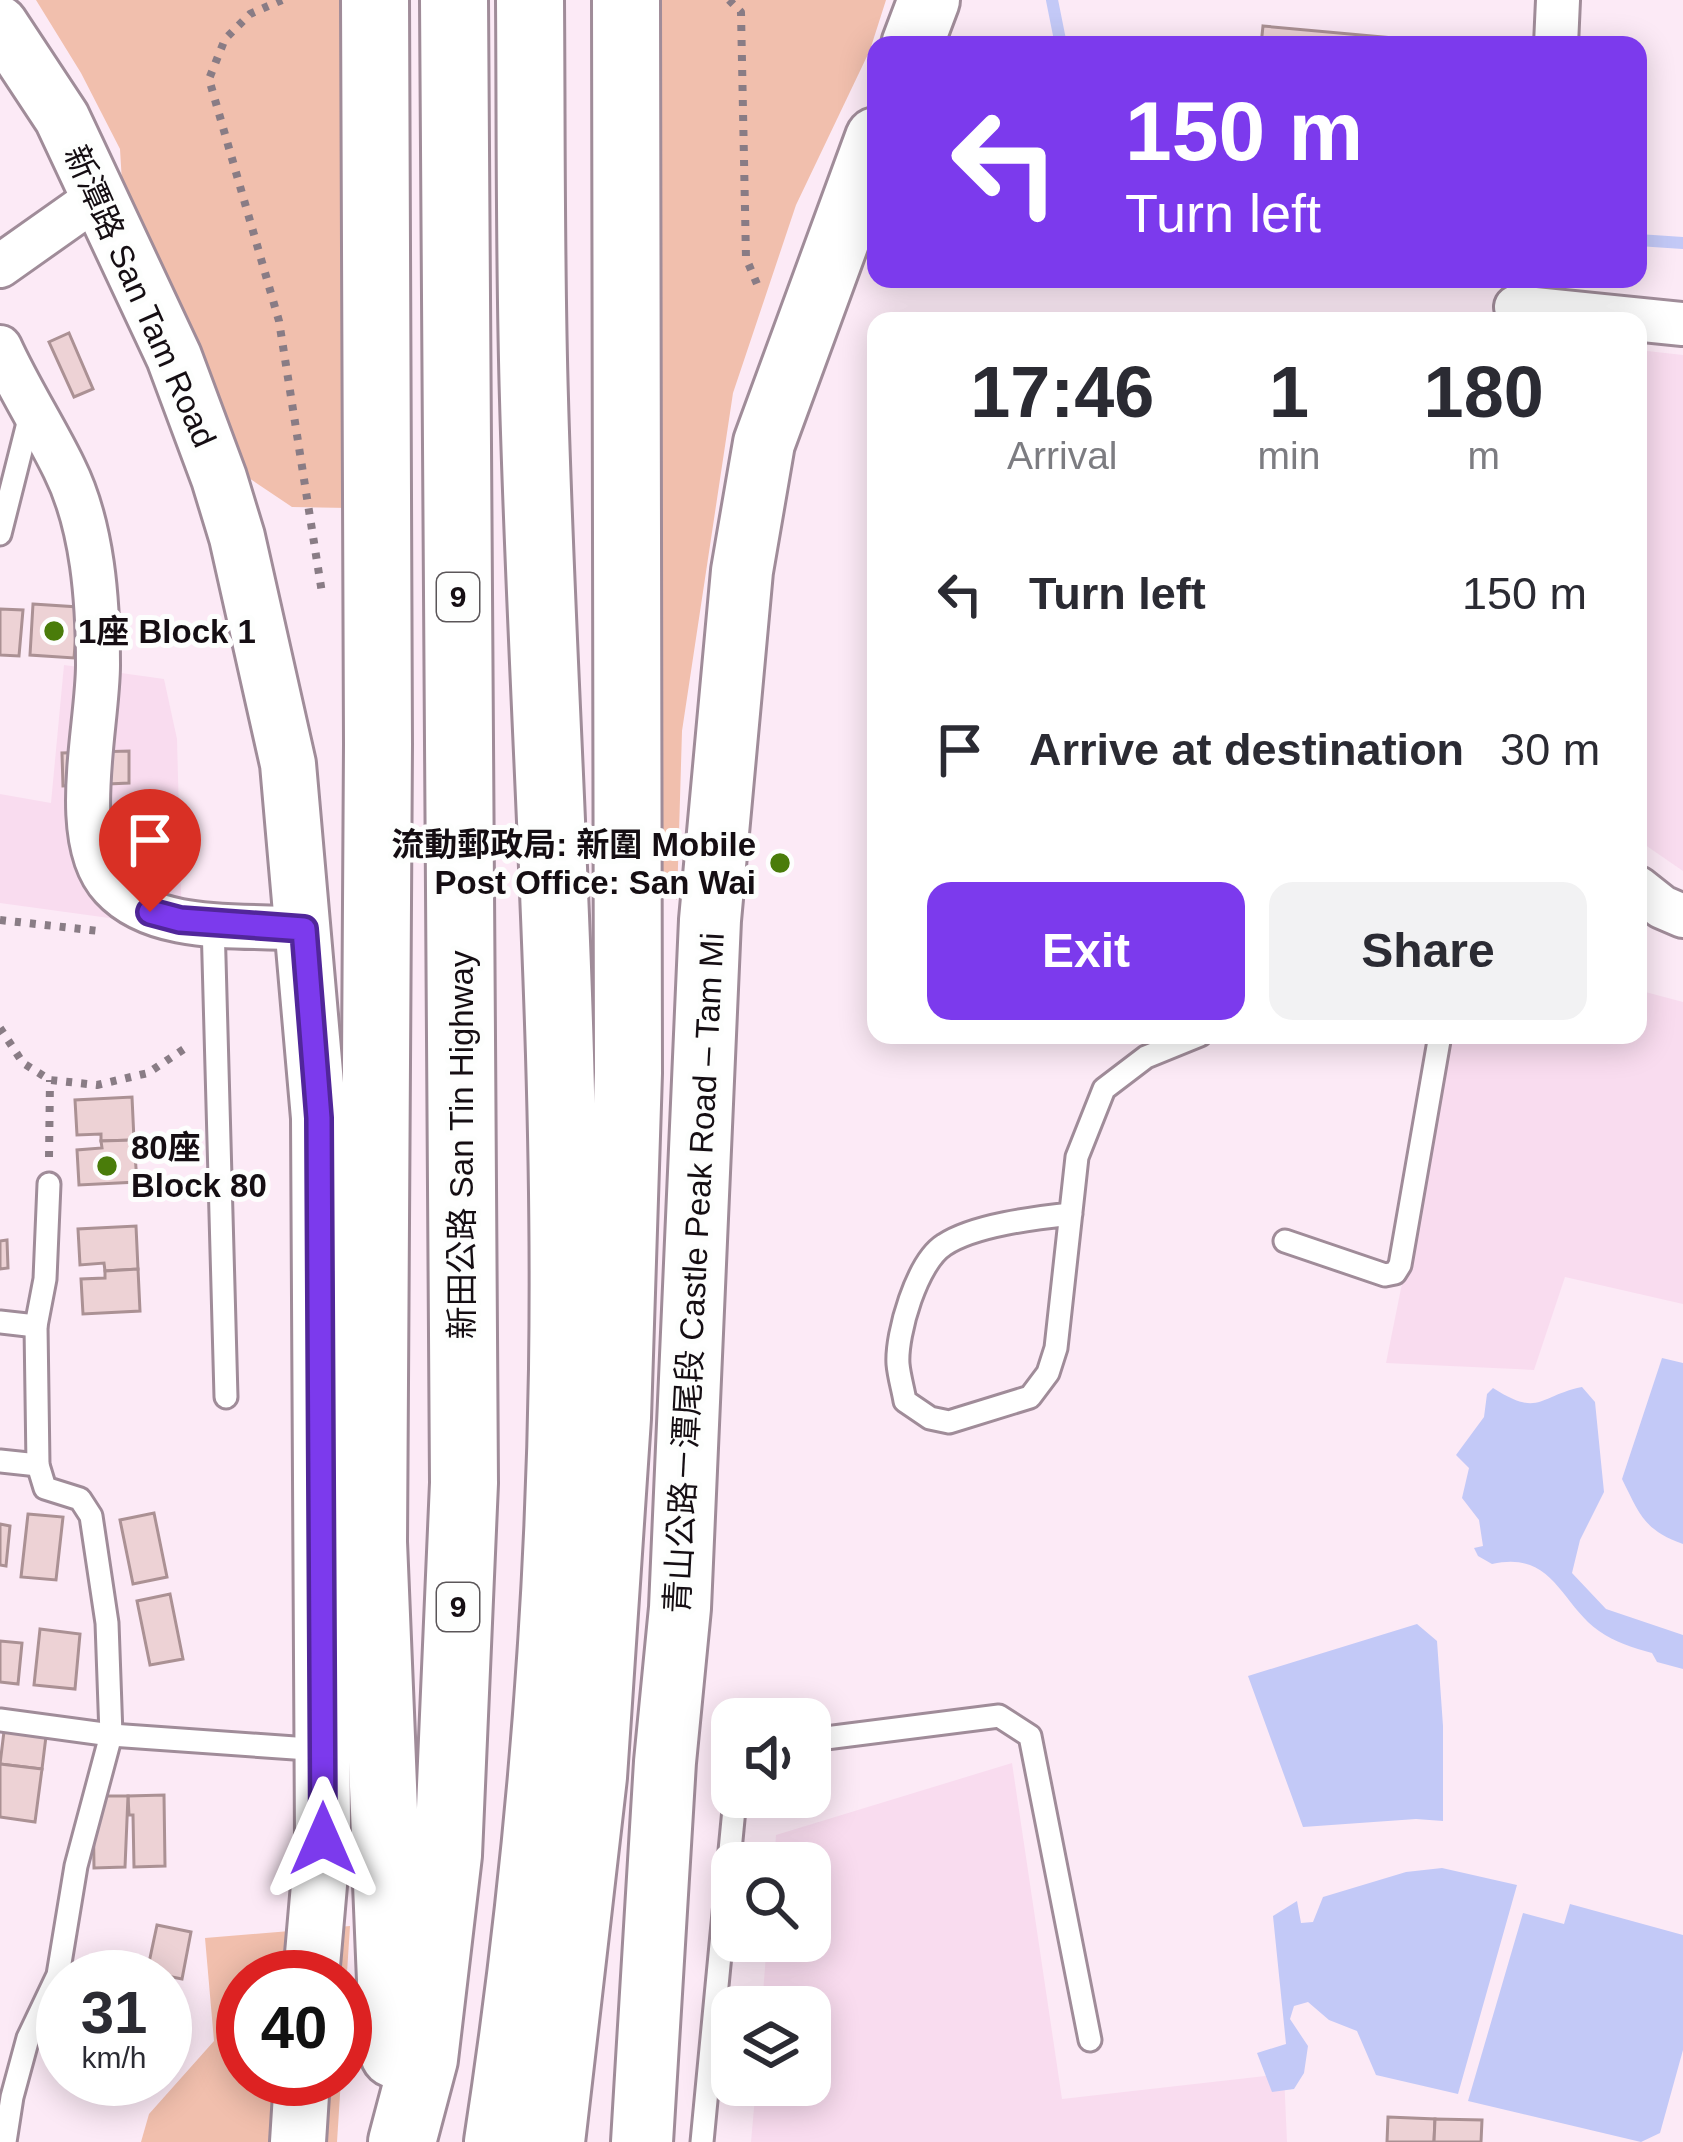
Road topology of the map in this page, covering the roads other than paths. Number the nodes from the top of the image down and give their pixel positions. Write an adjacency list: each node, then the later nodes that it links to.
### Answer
1 (30, 0): 11 (street, 新潭路 San Tam Road)
2 (375, 0): 47 (highway)
3 (454, 0): 47 (highway, 新田公路 San Tin Highway / 9)
4 (530, 0): 48 (highway)
5 (626, 0): 49 (highway)
6 (929, 0): 9 (main road)
7 (1558, 0): 10 (street)
8 (0, 24): 11 (street, 新潭路 San Tam Road)
9 (915, 36)
10 (1556, 36)
11 (62, 118): 13 (street, 新潭路 San Tam Road)
12 (867, 163): 50 (main road, 青山公路－潭尾段 Castle Peak Road – Tam Mi)
13 (99, 196): 14 (street); 25 (street, 新潭路 San Tam Road)
14 (0, 266)
15 (1518, 302): 16 (street)
16 (1593, 312)
17 (1647, 319): 18 (street)
18 (1683, 324)
19 (0, 346): 20 (street)
20 (31, 410): 21 (lane); 24 (street)
21 (0, 533)
22 (1647, 895): 23 (street)
23 (1683, 916)
24 (213, 922): 25 (street); 33 (lane)
25 (304, 929): 39 (street, 新潭路 San Tam Road)
26 (1179, 1044): 29 (lane)
27 (1438, 1044): 30 (lane)
28 (49, 1184): 32 (lane)
29 (1071, 1214): 29 (lane)
30 (1285, 1241)
31 (0, 1322): 32 (lane)
32 (36, 1326): 35 (lane)
33 (226, 1397)
34 (0, 1461): 35 (lane)
35 (38, 1465): 37 (lane)
36 (0, 1720): 37 (lane)
37 (111, 1735): 39 (lane); 43 (lane)
38 (831, 1737): 42 (lane)
39 (324, 1750): 41 (street, 新潭路 San Tam Road)
40 (733, 1818): 51 (lane)
41 (313, 1950)
42 (1090, 2040)
43 (11, 2061): 45 (lane)
44 (300, 2106): 46 (street)
45 (5, 2142)
46 (298, 2142)
47 (401, 2142)
48 (498, 2142)
49 (551, 2142)
50 (642, 2142)
51 (702, 2142)

